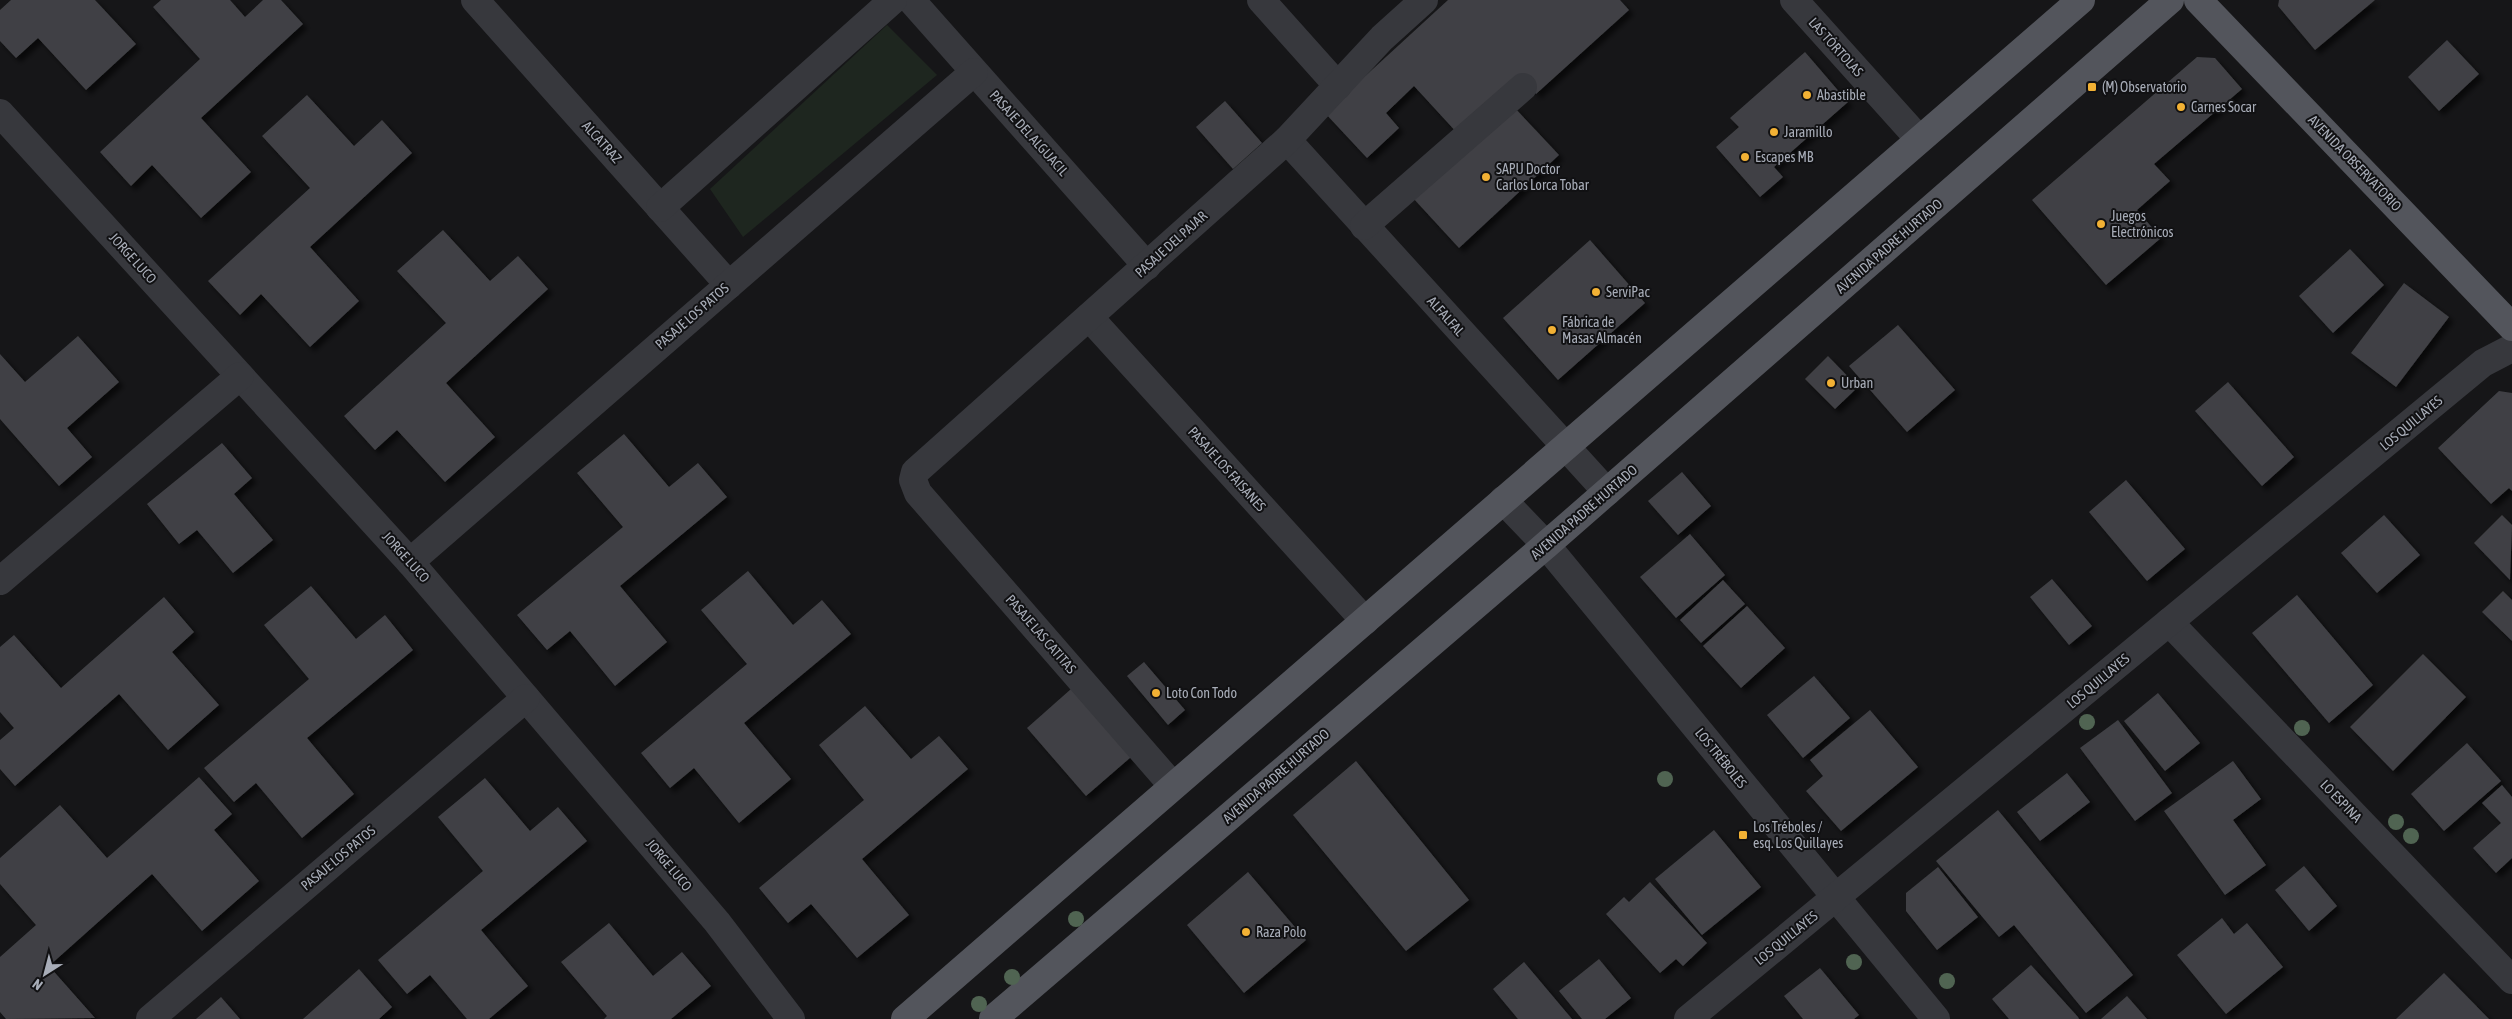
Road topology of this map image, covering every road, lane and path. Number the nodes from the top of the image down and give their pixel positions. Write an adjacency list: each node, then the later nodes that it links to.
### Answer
1 (893, 0): 16 (street)
2 (911, 0): 10 (street, PASAJE DEL ALGUACIL)
3 (1261, 0): 11 (street)
4 (1424, 0): 11 (street, PASAJE DEL PAJAR)
5 (1794, 0): 14 (street, LAS TÓRTOLAS)
6 (2081, 0): 14 (main road)
7 (2170, 0): 26 (main road, AVENIDA PADRE HURTADO)
8 (2198, 0): 21 (main road, AVENIDA OBSERVATORIO)
9 (489, 5): 16 (street, ALCATRAZ)
10 (974, 72): 18 (street, PASAJE DEL ALGUACIL); 19 (street, PASAJE LOS PATOS)
11 (1338, 86): 15 (street, PASAJE DEL PAJAR)
12 (1523, 87): 17 (street)
13 (3, 122): 23 (street, JORGE LUCO)
14 (1919, 139): 24 (main road)
15 (1287, 140): 17 (street, ALFALFAL); 18 (street, PASAJE DEL PAJAR)
16 (660, 208): 19 (street, ALCATRAZ)
17 (1364, 226): 24 (street, ALFALFAL)
18 (1147, 266): 20 (street, PASAJE DEL PAJAR)
19 (728, 285): 29 (street, PASAJE LOS PATOS)
20 (1089, 317): 25 (street, PASAJE DEL PAJAR); 31 (street, PASAJE LOS FAISANES)
21 (2512, 326)
22 (2512, 348): 32 (street, LOS QUILLAYES)
23 (240, 376): 29 (street, JORGE LUCO); 30 (street)
24 (1566, 447): 26 (street, ALFALFAL); 27 (main road)
25 (913, 480): 34 (street, PASAJE LAS CATITAS)
26 (1606, 492): 28 (main road, AVENIDA PADRE HURTADO)
27 (1503, 500): 28 (street, LOS TRÉBOLES); 31 (main road)
28 (1546, 545): 35 (street, LOS TRÉBOLES); 40 (main road, AVENIDA PADRE HURTADO)
29 (410, 562): 33 (street, JORGE LUCO)
30 (0, 581)
31 (1365, 620): 34 (main road)
32 (2169, 622): 35 (street, LOS QUILLAYES); 36 (street, LO ESPINA)
33 (526, 698): 37 (street, PASAJE LOS PATOS); 38 (street, JORGE LUCO)
34 (1173, 786): 39 (main road)
35 (1836, 897): 41 (street, LOS QUILLAYES); 42 (street, LOS TRÉBOLES)
36 (2512, 980)
37 (150, 1019)
38 (791, 1019)
39 (905, 1019)
40 (993, 1019)
41 (1688, 1019)
42 (1936, 1019)

